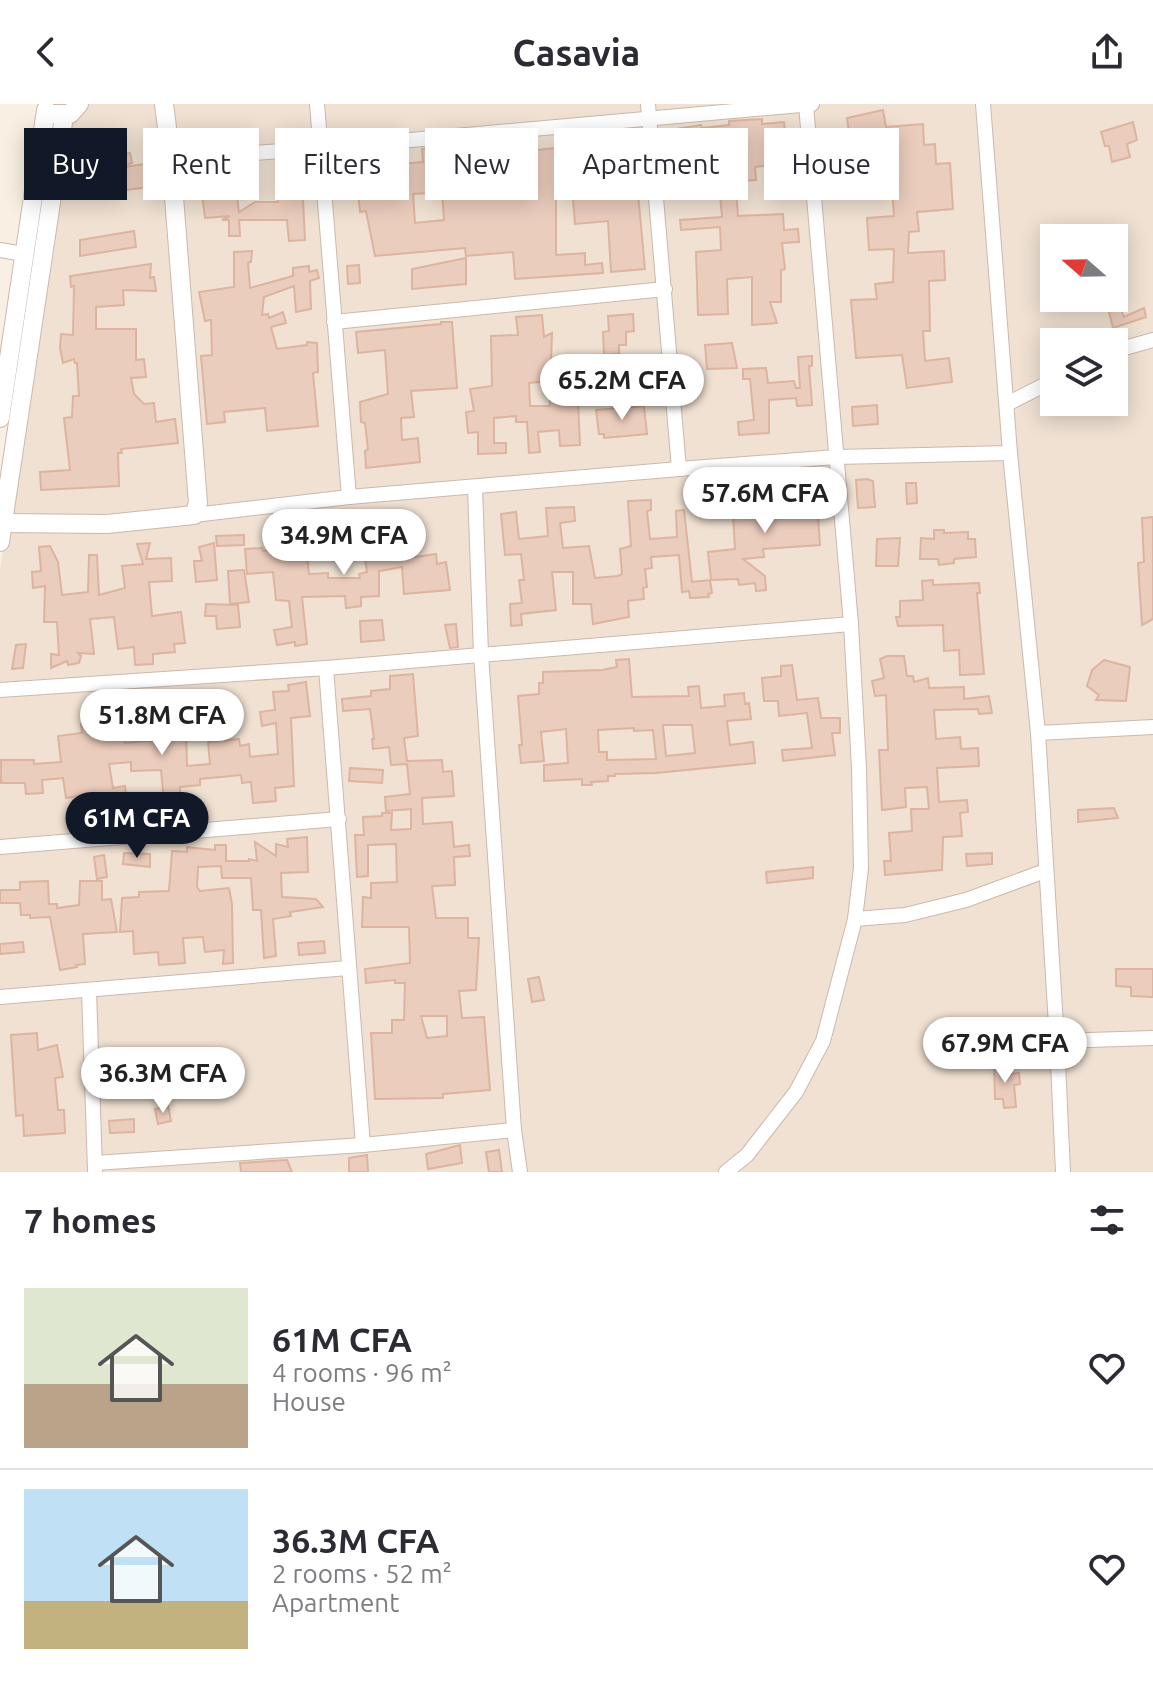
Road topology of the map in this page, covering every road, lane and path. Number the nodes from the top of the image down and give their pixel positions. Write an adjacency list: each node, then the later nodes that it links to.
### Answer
1 (79, 104): 7 (street)
2 (164, 104): 9 (street)
3 (317, 104): 10 (street)
4 (814, 104): 6 (street)
5 (983, 104): 22 (street)
6 (806, 105): 8 (street); 25 (street)
7 (51, 110): 15 (street); 30 (street)
8 (649, 111): 11 (street); 16 (street)
9 (167, 128)
10 (320, 128)
11 (409, 138)
12 (174, 200): 29 (street)
13 (326, 200): 17 (street)
14 (0, 250): 15 (street)
15 (23, 254): 19 (street)
16 (665, 289): 17 (street); 26 (street)
17 (334, 322): 28 (street)
18 (1153, 340): 20 (street)
19 (4, 344): 23 (street)
20 (1128, 347)
21 (1040, 387): 22 (street)
22 (1007, 404): 24 (street)
23 (0, 418)
24 (1010, 453): 25 (street); 37 (street)
25 (836, 457): 26 (street); 32 (street)
26 (679, 469): 27 (street)
27 (475, 488): 28 (street); 33 (street)
28 (349, 497): 29 (street)
29 (194, 515): 30 (street)
30 (3, 523): 31 (street)
31 (0, 542)
32 (851, 624): 33 (street); 41 (street)
33 (481, 654): 34 (street); 47 (street)
34 (326, 668): 35 (street); 38 (street)
35 (0, 690)
36 (1153, 727): 37 (street)
37 (1038, 733): 40 (street)
38 (339, 819): 39 (street); 42 (street)
39 (0, 847)
40 (1045, 871): 41 (street); 46 (street)
41 (855, 919): 51 (street)
42 (348, 968): 43 (street); 48 (street)
43 (89, 991): 44 (street); 49 (street)
44 (0, 997)
45 (1153, 1038): 46 (street)
46 (1057, 1041): 52 (street)
47 (514, 1130): 48 (street); 50 (street)
48 (363, 1145): 49 (street)
49 (95, 1167)
50 (520, 1172)
51 (726, 1172)
52 (1063, 1172)

